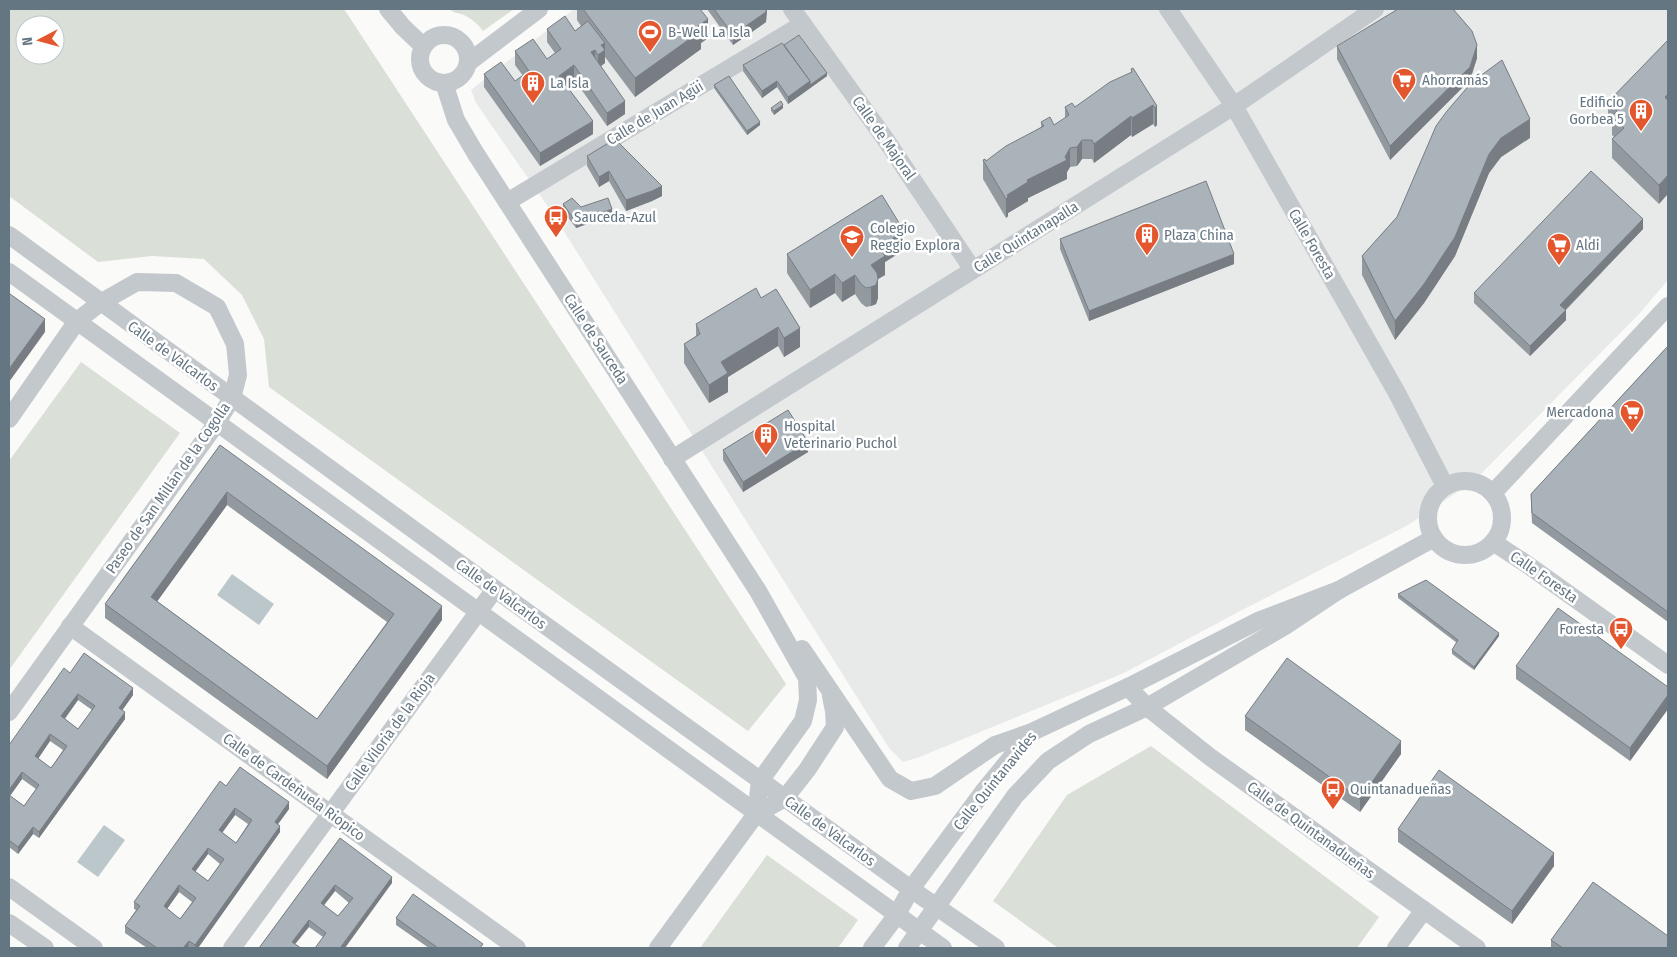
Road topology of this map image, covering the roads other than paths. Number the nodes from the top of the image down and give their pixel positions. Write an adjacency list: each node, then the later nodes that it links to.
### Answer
1 (388, 9): 7 (street)
2 (539, 9): 8 (street)
3 (792, 9): 6 (street, Calle de Majoral)
4 (1168, 9): 10 (street, Calle Foresta)
5 (1375, 9): 10 (street, Calle Quintanapalla)
6 (803, 24): 11 (street, Calle de Juan Agüi); 13 (street, Calle de Majoral)
7 (423, 46): 8 (street); 9 (street)
8 (469, 62): 9 (street)
9 (444, 83): 11 (street, Calle de Sauceda)
10 (1234, 106): 13 (street, Calle Quintanapalla); 22 (street, Calle Foresta)
11 (507, 202): 21 (street, Calle de Sauceda)
12 (9, 236): 15 (street, Calle de Valcarlos)
13 (973, 270): 21 (street, Calle Quintanapalla)
14 (9, 272): 17 (street, Calle de Valcarlos)
15 (100, 303): 17 (street, Paseo de San Millán de la Cogolla); 18 (street, Calle de Valcarlos); 18 (street, Paseo de San Millán de la Cogolla)
16 (1668, 306): 23 (street)
17 (77, 321): 19 (street, Paseo de San Millán de la Cogolla); 20 (street, Calle de Valcarlos)
18 (232, 398): 20 (street, Paseo de San Millán de la Cogolla); 26 (street, Calle de Valcarlos)
19 (9, 419)
20 (216, 424): 29 (street, Calle de Valcarlos); 30 (street, Paseo de San Millán de la Cogolla)
21 (672, 459): 28 (street, Calle de Sauceda)
22 (1445, 486): 23 (street); 24 (street)
23 (1493, 493): 25 (street)
24 (1434, 538): 25 (street); 27 (street, Calle Quintanavides)
25 (1493, 542): 31 (street, Calle Foresta)
26 (495, 589): 29 (street, Calle Viloria de la Rioja); 37 (street, Calle de Valcarlos)
27 (1339, 590): 32 (street, Calle Quintanavides); 34 (street, Calle Quintanavides)
28 (758, 591): 33 (street, Calle de Sauceda); 37 (street, Calle de Sauceda)
29 (477, 612): 39 (street, Calle Viloria de la Rioja); 40 (street, Calle de Valcarlos)
30 (70, 626): 35 (street, Paseo de San Millán de la Cogolla); 39 (street, Calle de Cardeñuela Riopico)
31 (1668, 665)
32 (1128, 687): 34 (street); 36 (street, Calle Quintanavides)
33 (829, 688): 36 (street, Calle de Sauceda); 38 (street, Calle de Sauceda)
34 (1147, 706): 43 (street, Calle Quintanavides); 44 (street, Calle de Quintanadueñas)
35 (9, 712)
36 (1032, 732): 42 (street, Calle Quintanavides)
37 (760, 781): 38 (street, Calle de Valcarlos); 40 (street)
38 (785, 798): 40 (street); 42 (street, Calle de Valcarlos)
39 (331, 813): 50 (street, Calle Viloria de la Rioja); 51 (street, Calle de Cardeñuela Riopico)
40 (756, 814): 45 (street, Calle de Valcarlos); 52 (street)
41 (9, 887): 49 (street)
42 (911, 889): 43 (street, Calle de Valcarlos); 45 (street, Calle Quintanavides)
43 (936, 906): 47 (street, Calle Quintanavides); 56 (street, Calle de Valcarlos)
44 (1424, 910): 57 (street); 58 (street, Calle de Quintanadueñas)
45 (896, 916): 47 (street, Calle de Valcarlos); 53 (street, Calle Quintanavides)
46 (9, 923): 48 (street)
47 (919, 932): 54 (street, Calle Quintanavides); 55 (street, Calle de Valcarlos)
48 (44, 948)
49 (94, 948)
50 (232, 948)
51 (517, 948)
52 (658, 948)
53 (872, 948)
54 (907, 948)
55 (943, 948)
56 (996, 948)
57 (1396, 948)
58 (1477, 948)

